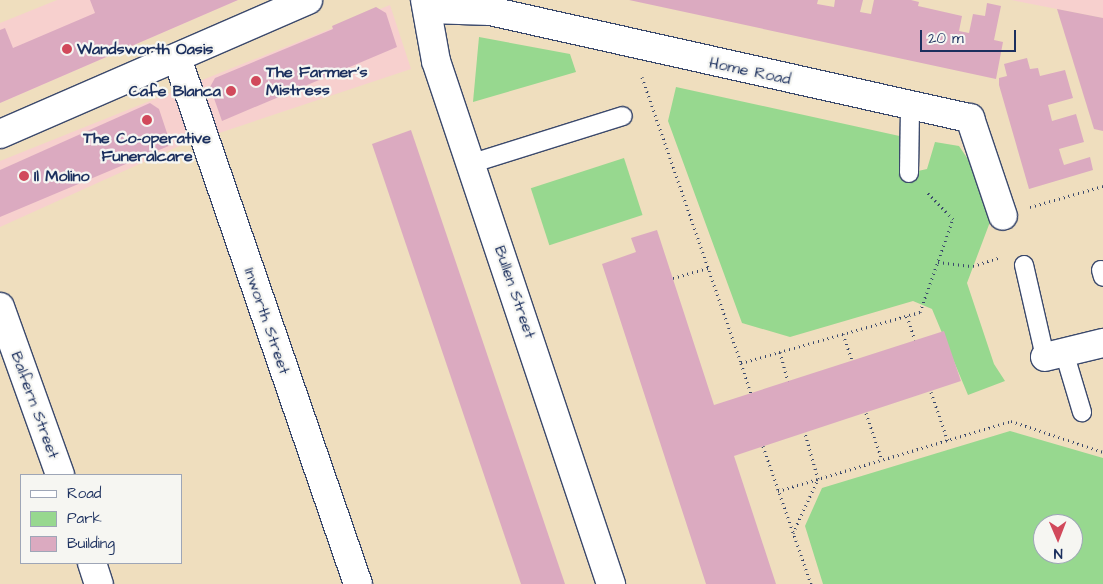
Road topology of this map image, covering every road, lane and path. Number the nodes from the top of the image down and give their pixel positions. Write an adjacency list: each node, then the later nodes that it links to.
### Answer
1 (298, 2): 4 (main road)
2 (427, 4): 3 (main road, Home Road); 8 (main road, Bullen Street)
3 (631, 46): 5 (main road, Home Road); 14 (path)
4 (177, 58): 7 (main road); 41 (main road, Inworth Street)
5 (910, 106): 9 (lane); 11 (main road, Home Road)
6 (623, 116): 8 (lane)
7 (0, 134)
8 (470, 164): 42 (main road, Bullen Street)
9 (909, 173): 12 (path)
10 (1103, 186): 11 (path)
11 (1002, 216)
12 (938, 262): 13 (path); 17 (path)
13 (1024, 265): 22 (lane)
14 (709, 268): 15 (path); 24 (path)
15 (673, 278)
16 (0, 307): 35 (main road, Balfern Street)
17 (907, 316): 18 (path); 19 (path)
18 (843, 334): 21 (path); 23 (path)
19 (915, 340)
20 (1103, 343): 22 (main road)
21 (780, 352): 24 (path); 25 (path)
22 (1055, 355): 28 (lane)
23 (852, 360)
24 (741, 363): 27 (path)
25 (788, 381)
26 (932, 392): 31 (path)
27 (751, 394)
28 (1082, 412)
29 (866, 413): 34 (path)
30 (805, 432): 36 (path)
31 (948, 441): 33 (path); 34 (path)
32 (763, 446): 37 (path)
33 (1103, 452)
34 (882, 460): 36 (path)
35 (60, 474)
36 (818, 479): 37 (path); 38 (path)
37 (778, 492): 38 (path)
38 (793, 533): 43 (path)
39 (92, 564): 40 (main road)
40 (99, 584)
41 (358, 584)
42 (611, 584)
43 (811, 584)

